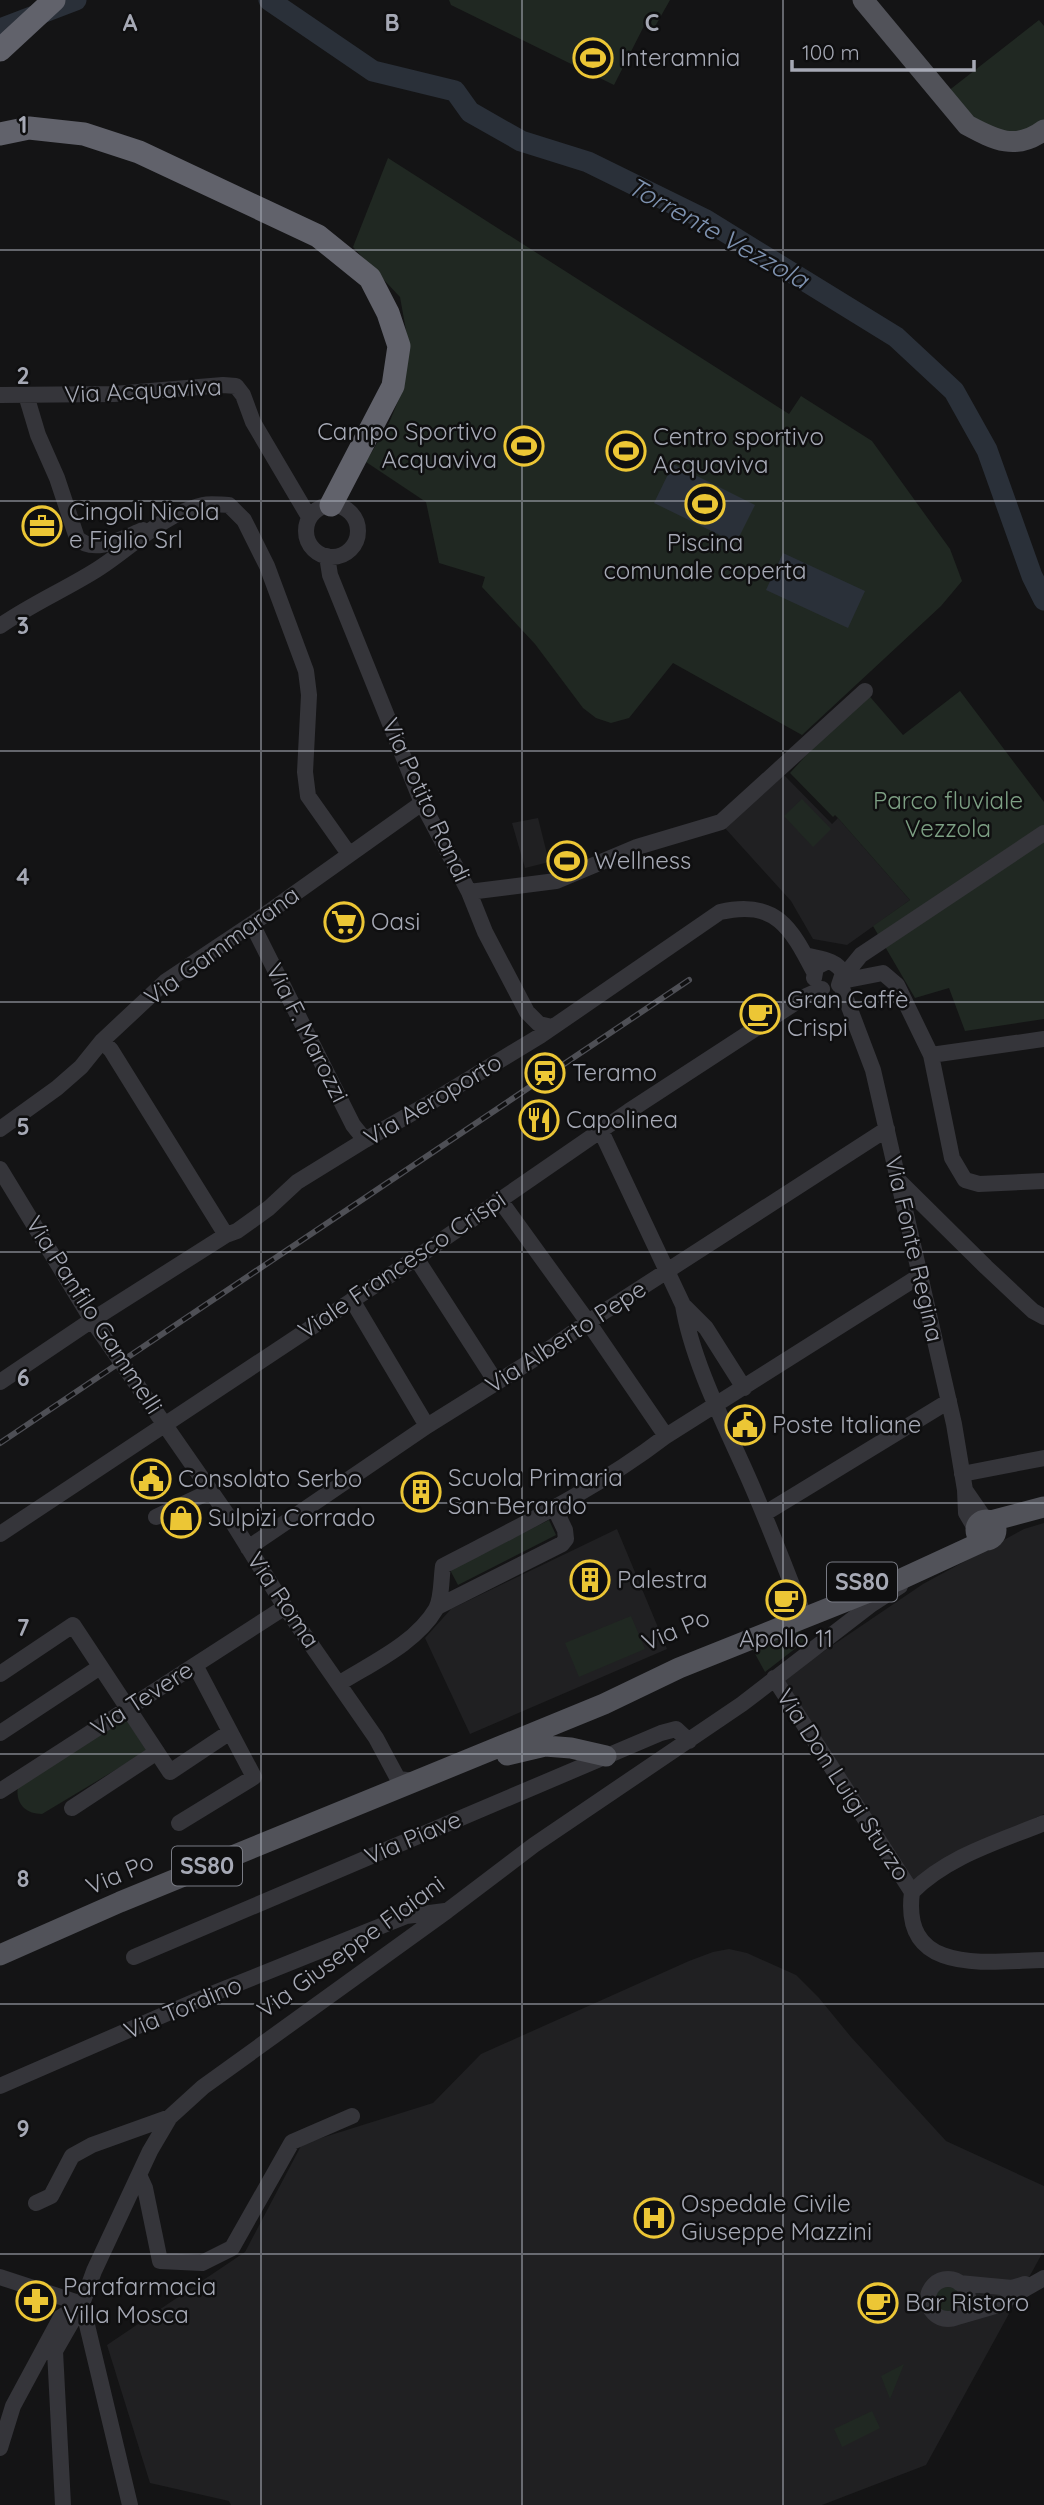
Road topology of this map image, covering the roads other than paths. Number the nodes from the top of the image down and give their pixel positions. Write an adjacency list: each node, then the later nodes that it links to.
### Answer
1 (54, 0): 3 (highway)
2 (863, 0): 4 (main road)
3 (0, 50)
4 (1044, 130)
5 (0, 134): 8 (highway)
6 (0, 395): 7 (street, Via Acquaviva)
7 (26, 395): 9 (street, Via Acquaviva); 10 (street, Via Acquaviva)
8 (331, 505): 9 (street); 11 (street)
9 (309, 517): 11 (street)
10 (161, 522): 12 (street); 16 (street)
11 (327, 556): 14 (street, Via Potito Randi)
12 (0, 626)
13 (865, 691): 17 (street)
14 (422, 803): 16 (street, Via Gammarana); 17 (street, Via Potito Randi)
15 (1044, 833): 19 (street)
16 (349, 854): 18 (street, Via Gammarana)
17 (469, 892): 20 (street, Via Potito Randi)
18 (251, 924): 22 (street, Via Gammarana); 27 (street, Via F. Marozzi)
19 (830, 977): 20 (street, Via Aeroporto); 23 (street); 25 (street, Via Fonte Regina); 26 (street, Viale Francesco Crispi)
20 (552, 1027): 27 (street, Via Aeroporto)
21 (1044, 1039): 23 (street)
22 (102, 1041): 24 (street, Via Gammarana); 32 (street)
23 (931, 1055): 30 (street)
24 (0, 1129)
25 (887, 1129): 29 (street, Via Fonte Regina); 34 (street, Via Alberto Pepe)
26 (601, 1131): 31 (street, Viale Francesco Crispi); 34 (street)
27 (365, 1140): 32 (street, Via Aeroporto)
28 (0, 1170): 39 (street, Via Panfilo Gammelli)
29 (899, 1181): 35 (street, Via Fonte Regina); 38 (street)
30 (1044, 1181)
31 (499, 1199): 33 (street, Viale Francesco Crispi); 40 (street)
32 (226, 1235): 39 (street, Via Aeroporto)
33 (416, 1258): 36 (street, Viale Francesco Crispi); 42 (street)
34 (666, 1272): 37 (street); 40 (street, Via Alberto Pepe)
35 (921, 1275): 43 (street); 44 (street, Via Fonte Regina)
36 (352, 1300): 46 (street, Viale Francesco Crispi); 47 (street)
37 (683, 1305): 43 (street); 45 (street)
38 (1044, 1317)
39 (92, 1320): 41 (street, Via Aeroporto); 46 (street, Via Panfilo Gammelli)
40 (588, 1322): 42 (street, Via Alberto Pepe); 48 (street)
41 (0, 1382)
42 (496, 1382): 47 (street, Via Alberto Pepe)
43 (744, 1388): 45 (street)
44 (948, 1401): 50 (street, Via Fonte Regina); 54 (street)
45 (716, 1406): 48 (street); 54 (street)
46 (166, 1425): 51 (street, Via Roma); 58 (street, Viale Francesco Crispi)
47 (427, 1426): 59 (street, Via Alberto Pepe)
48 (666, 1436): 53 (street)
49 (1044, 1458): 50 (street)
50 (963, 1482): 57 (street, Via Fonte Regina)
51 (211, 1490): 55 (street); 59 (street, Via Roma)
52 (1044, 1507): 57 (main road, SS80)
53 (555, 1509): 63 (street); 63 (street)
54 (764, 1514): 64 (street)
55 (156, 1517)
56 (1044, 1517): 57 (main road, SS80)
57 (985, 1529): 60 (main road, SS80)
58 (0, 1534)
59 (248, 1548): 62 (street, Via Roma)
60 (922, 1563): 61 (main road, SS80); 64 (main road, Via Po / SS80)
61 (878, 1595): 68 (street, Via Giuseppe Flaiani); 75 (main road, Via Po / SS80)
62 (285, 1606): 65 (street, Via Tevere); 69 (street, Via Roma)
63 (437, 1607): 69 (street)
64 (801, 1608): 70 (main road, Via Po / SS80)
65 (195, 1665): 71 (street, Via Tevere); 72 (street)
66 (100, 1667): 67 (street); 71 (street); 73 (street)
67 (0, 1674)
68 (775, 1678): 74 (street, Via Giuseppe Flaiani); 84 (street, Via Don Luigi Sturzo)
69 (340, 1683): 78 (street, Via Roma)
70 (601, 1692): 75 (main road); 78 (main road, Via Po / SS80)
71 (128, 1709): 76 (street); 79 (street, Via Tevere)
72 (230, 1732): 76 (street); 81 (street)
73 (0, 1733)
74 (690, 1741): 77 (street, Via Piave); 85 (street, Via Giuseppe Flaiani)
75 (504, 1751): 77 (main road); 78 (main road, Via Po / SS80)
76 (157, 1752): 80 (street)
77 (606, 1756): 88 (street, Via Piave)
78 (407, 1779): 86 (main road, Via Po / SS80); 87 (main road, Via Po / SS80)
79 (0, 1791)
80 (72, 1808)
81 (179, 1823)
82 (1041, 1824): 83 (street); 84 (street)
83 (1044, 1842)
84 (912, 1892): 89 (street)
85 (447, 1911): 90 (street, Via Tordino); 92 (street, Via Giuseppe Flaiani)
86 (0, 1942)
87 (0, 1955)
88 (134, 1957)
89 (1044, 1960)
90 (0, 2086)
91 (352, 2116): 93 (street)
92 (170, 2117): 93 (street, Via Giuseppe Flaiani); 94 (street)
93 (140, 2176): 98 (street, Via Giuseppe Flaiani)
94 (36, 2203)
95 (0, 2277): 98 (street)
96 (1042, 2279): 97 (street); 99 (street)
97 (959, 2283): 99 (street); 99 (street)
98 (82, 2304): 100 (street, Via Giuseppe Flaiani); 102 (street); 103 (street)
99 (956, 2317)
100 (2, 2430): 101 (street, Via Giuseppe Flaiani)
101 (0, 2448)
102 (62, 2505)
103 (130, 2505)

